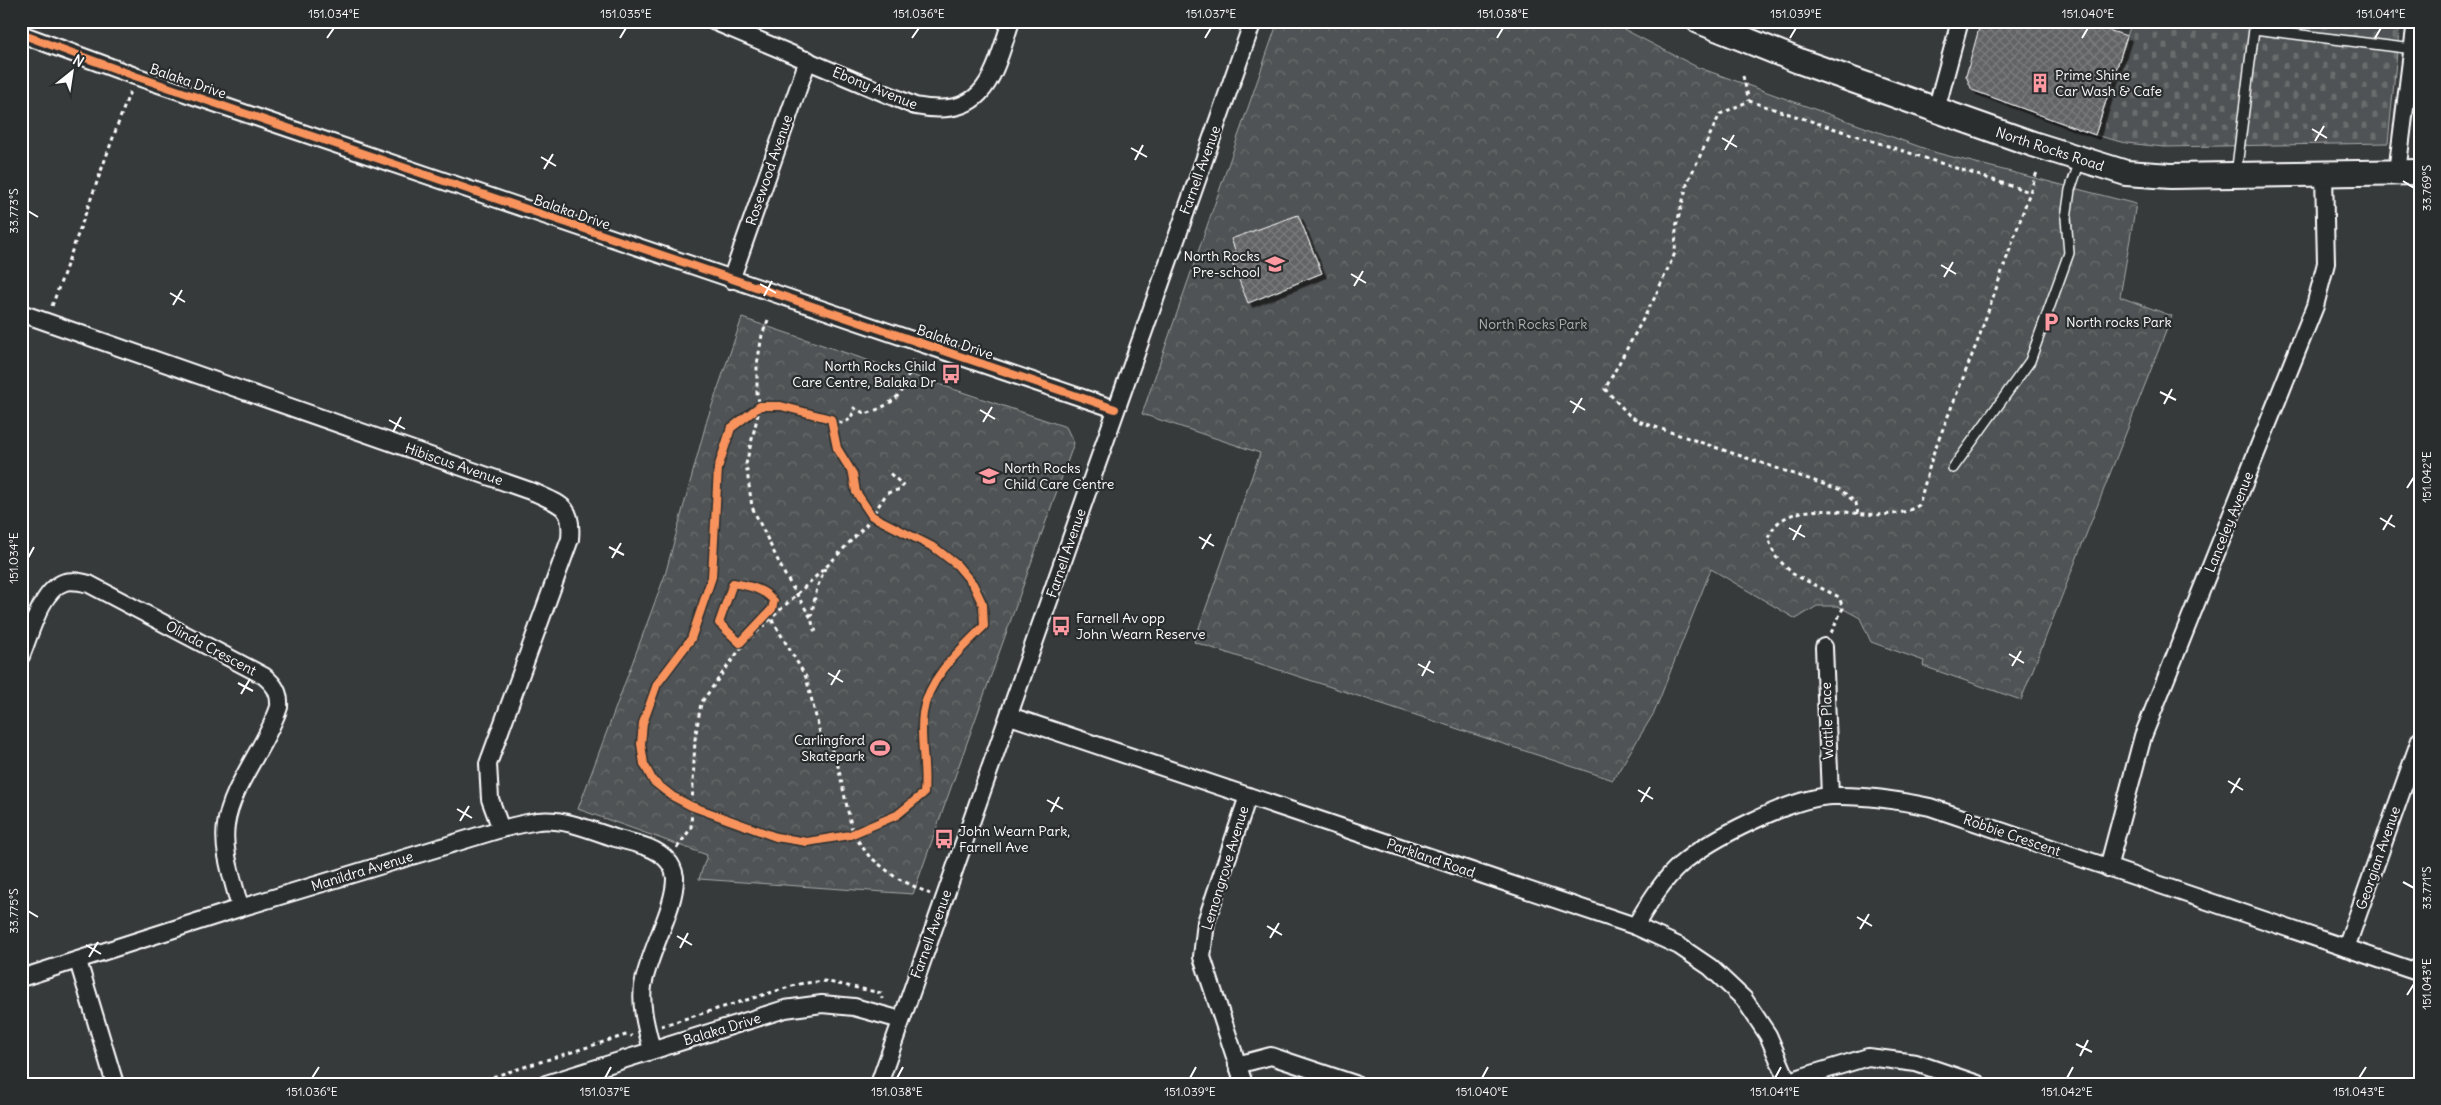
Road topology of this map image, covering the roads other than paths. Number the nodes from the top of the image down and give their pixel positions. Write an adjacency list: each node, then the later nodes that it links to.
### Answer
1 (712, 21): 10 (street, Ebony Avenue)
2 (1012, 21): 10 (street, Ebony Avenue)
3 (1253, 21): 18 (street, Farnell Avenue)
4 (1699, 21): 11 (main road, North Rocks Road)
5 (1960, 21): 11 (street)
6 (2416, 21): 9 (street)
7 (2254, 25): 9 (lane); 15 (lane)
8 (21, 34): 16 (street, Balaka Drive)
9 (2413, 49): 13 (street)
10 (808, 60): 16 (street, Rosewood Avenue)
11 (1936, 110): 12 (main road, North Rocks Road)
12 (2080, 160): 15 (main road, North Rocks Road); 19 (lane)
13 (2408, 172): 14 (main road, North Rocks Road)
14 (2324, 174): 15 (main road, North Rocks Road); 27 (street, Lanceley Avenue)
15 (2236, 175)
16 (731, 280): 18 (street, Balaka Drive)
17 (21, 313): 26 (street, Hibiscus Avenue)
18 (1115, 409): 22 (street, Farnell Avenue)
19 (1953, 468)
20 (1824, 647): 25 (street, Wattle Place)
21 (21, 656): 28 (street, Olinda Crescent)
22 (1010, 716): 24 (street, Parkland Road); 34 (street, Farnell Avenue)
23 (2420, 740): 30 (street, Georgian Avenue)
24 (1248, 796): 29 (street, Parkland Road); 36 (street, Lemongrove Avenue)
25 (1830, 796): 27 (street, Robbie Crescent); 29 (street, Robbie Crescent)
26 (501, 829): 28 (street, Manildra Avenue); 35 (street, Manildra Avenue)
27 (2108, 868): 30 (street, Robbie Crescent)
28 (240, 908): 31 (street, Manildra Avenue)
29 (1635, 926): 38 (street, Parkland Road)
30 (2346, 948): 32 (street, Robbie Crescent)
31 (78, 961): 33 (street, Manildra Avenue); 39 (street)
32 (2420, 973)
33 (21, 978)
34 (901, 1020): 35 (street, Balaka Drive); 40 (street, Farnell Avenue)
35 (652, 1050): 37 (street, Balaka Drive)
36 (1237, 1065): 41 (street, Lemongrove Avenue); 42 (street)
37 (556, 1082)
38 (1789, 1082): 43 (street)
39 (115, 1084)
40 (879, 1084)
41 (1244, 1084)
42 (1355, 1084)
43 (1978, 1084)

